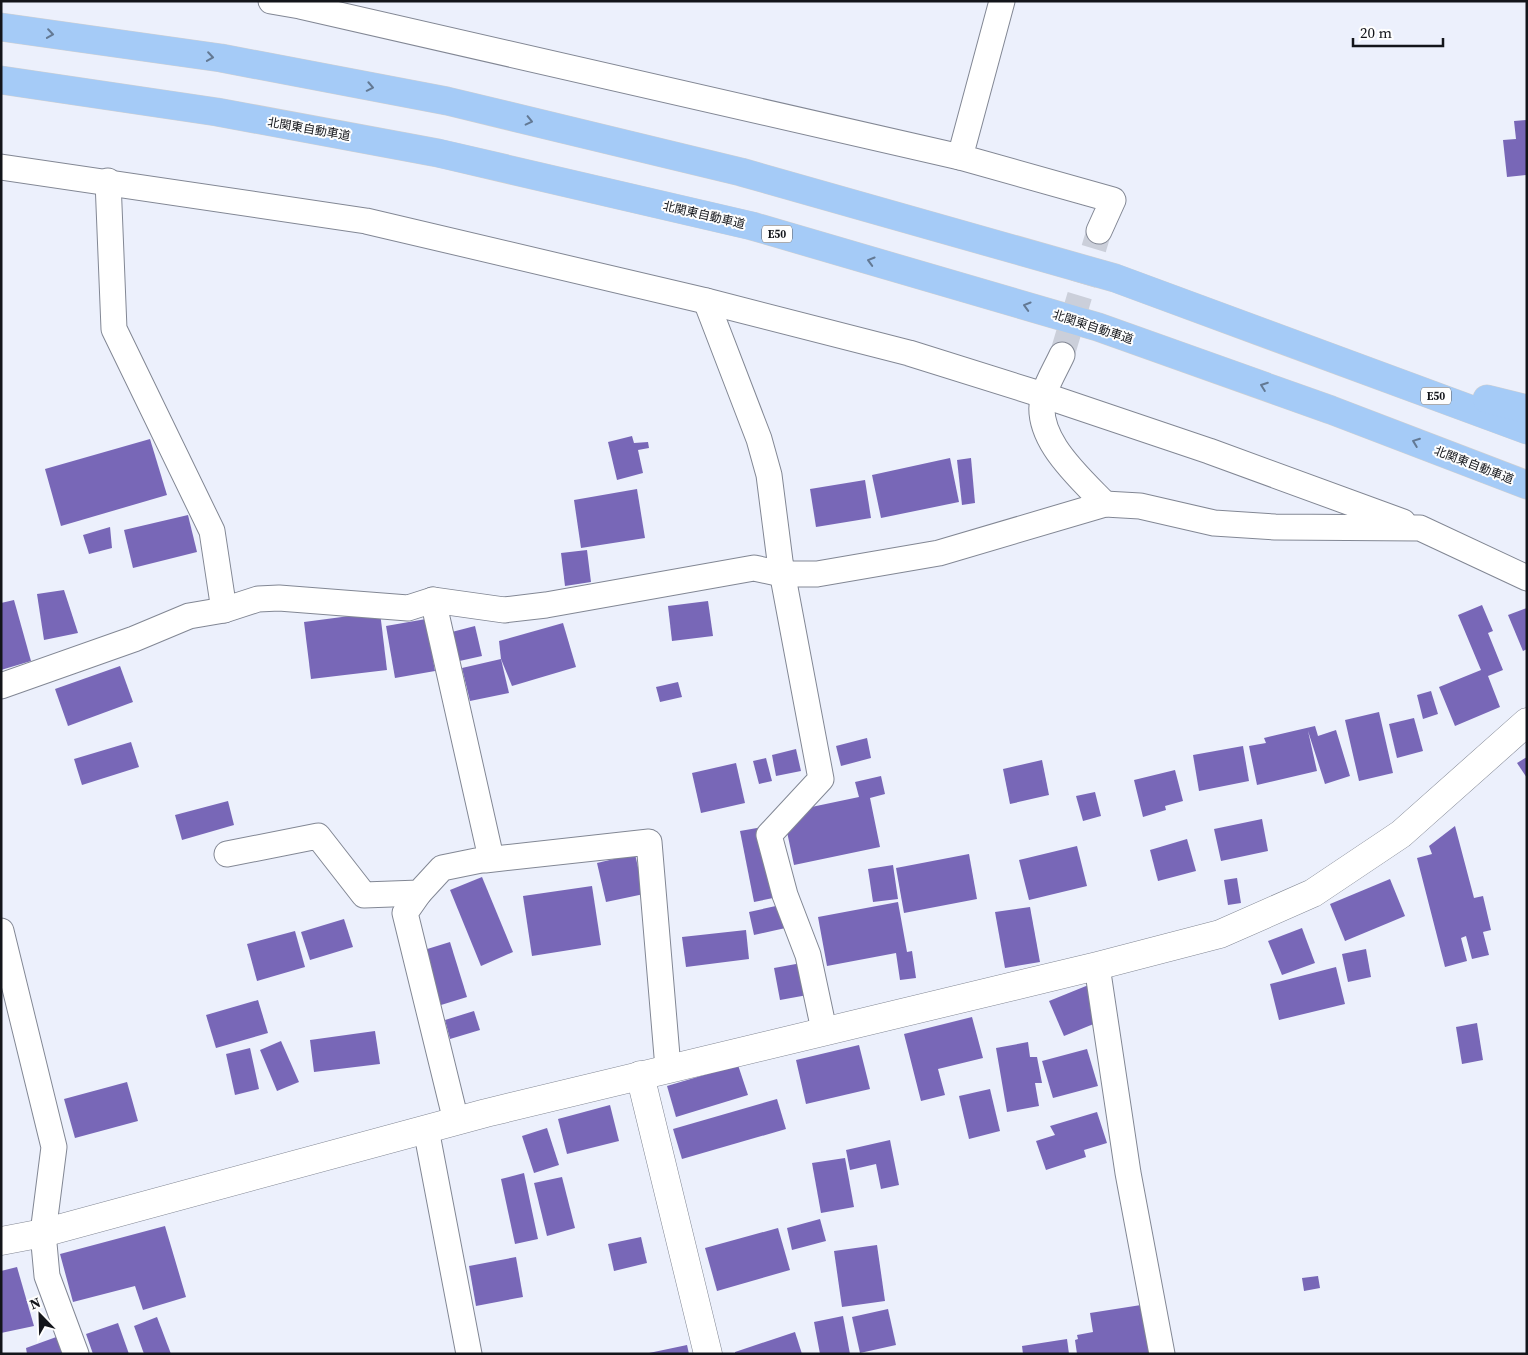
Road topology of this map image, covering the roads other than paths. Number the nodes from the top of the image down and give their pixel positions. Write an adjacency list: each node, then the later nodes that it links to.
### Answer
1 (270, 1): 3 (street)
2 (1002, 1): 6 (street)
3 (298, 3): 6 (street)
4 (1, 27): 12 (highway, E50, one-way to 12)
5 (1, 80): 16 (highway, 北関東自動車道 / E50, one-way to 5)
6 (960, 157): 9 (street)
7 (1, 166): 8 (street)
8 (108, 181): 10 (street); 22 (street)
9 (1099, 231)
10 (706, 301): 13 (street); 19 (street)
11 (1062, 355): 13 (street)
12 (1345, 362): 14 (highway); 15 (highway, E50)
13 (1043, 395): 17 (street); 18 (street)
14 (1527, 409)
15 (1527, 430)
16 (1527, 485)
17 (1105, 504): 18 (street); 19 (street)
18 (1420, 528): 20 (street)
19 (782, 574): 21 (street); 30 (street)
20 (1527, 578)
21 (434, 600): 22 (street); 26 (street)
22 (224, 610): 23 (street)
23 (1, 686)
24 (1527, 722): 29 (street)
25 (227, 854): 27 (street)
26 (485, 860): 27 (street); 31 (street)
27 (419, 893): 33 (street)
28 (1, 931): 35 (street)
29 (1097, 966): 30 (street); 40 (street)
30 (824, 1030): 31 (street)
31 (668, 1068): 32 (street)
32 (640, 1075): 33 (street); 39 (street)
33 (456, 1121): 34 (street)
34 (426, 1129): 35 (street); 38 (street)
35 (43, 1233): 36 (street); 37 (street)
36 (1, 1241)
37 (76, 1354)
38 (469, 1354)
39 (708, 1354)
40 (1162, 1354)

